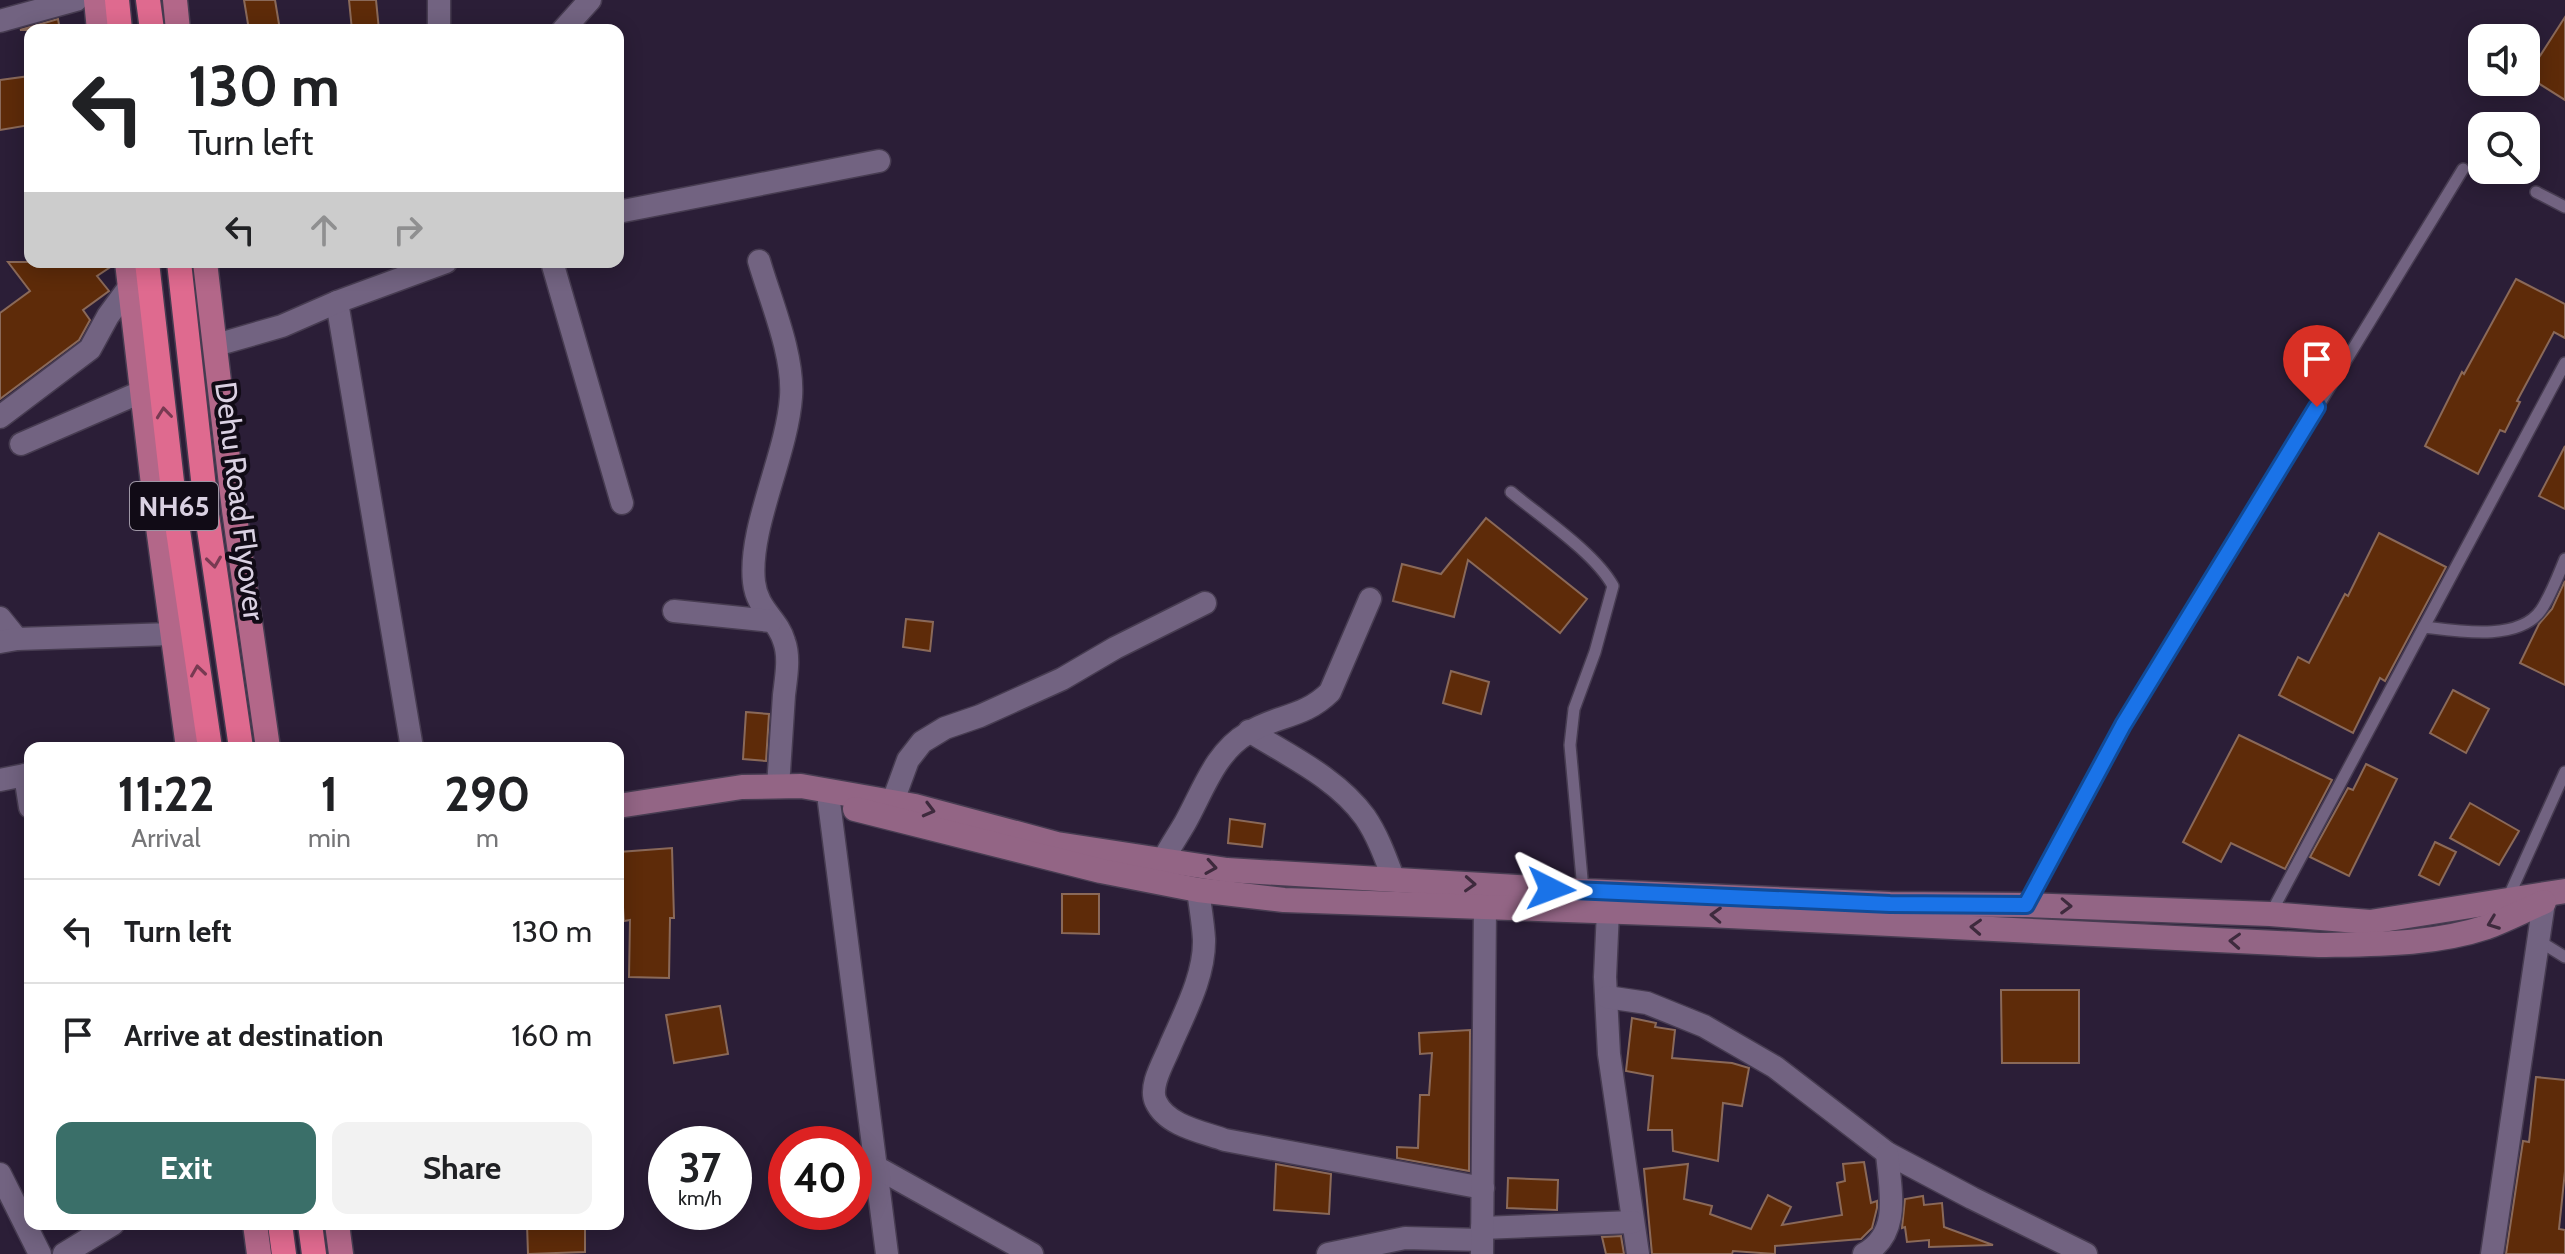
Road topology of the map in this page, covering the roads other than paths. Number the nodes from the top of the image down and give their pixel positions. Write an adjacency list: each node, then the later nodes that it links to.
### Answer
1 (76, 0): 8 (street)
2 (96, 0): 9 (main road)
3 (117, 0): 10 (highway)
4 (148, 0): 11 (highway)
5 (175, 0): 12 (main road)
6 (439, 0): 13 (street)
7 (590, 0): 14 (street)
8 (0, 21)
9 (98, 24)
10 (119, 24)
11 (151, 24)
12 (177, 24)
13 (439, 24)
14 (568, 24)
15 (879, 161): 19 (street)
16 (2463, 169): 64 (lane)
17 (2536, 192): 18 (lane)
18 (2565, 207)
19 (624, 211)
20 (759, 261): 40 (street)
21 (148, 268): 46 (highway, NH65, one-way to 21)
22 (180, 268): 47 (highway, Dehu Road Flyover / NH65, one-way to 47)
23 (206, 268): 28 (main road)
24 (554, 268): 34 (street)
25 (404, 269): 27 (street)
26 (128, 274): 30 (main road); 31 (street)
27 (337, 302): 28 (street); 49 (street)
28 (216, 345): 48 (main road)
29 (2565, 363): 41 (lane)
30 (141, 392): 32 (street); 42 (main road)
31 (0, 417)
32 (21, 444)
33 (1511, 492): 61 (lane)
34 (622, 503)
35 (2565, 559): 41 (lane)
36 (1370, 599): 44 (street)
37 (1205, 603): 55 (street)
38 (674, 611): 40 (street)
39 (0, 618): 43 (street)
40 (771, 621): 54 (street)
41 (2424, 627): 68 (lane)
42 (172, 634): 43 (street); 45 (main road)
43 (9, 641)
44 (1249, 731): 58 (street); 59 (street)
45 (187, 742)
46 (209, 742)
47 (240, 742)
48 (267, 742)
49 (411, 742)
50 (2565, 772): 63 (lane)
51 (24, 776): 52 (street)
52 (0, 780)
53 (742, 787): 54 (street); 56 (street); 57 (street)
54 (778, 787): 55 (street)
55 (893, 801): 58 (street, one-way to 58)
56 (829, 802): 60 (street); 73 (street)
57 (624, 805)
58 (1163, 860): 59 (street, one-way to 59)
59 (1394, 880): 61 (street, one-way to 61)
60 (1198, 890): 65 (street); 75 (street)
61 (1583, 891): 67 (street)
62 (2558, 895): 63 (street); 67 (street, one-way to 67); 69 (street)
63 (2508, 898): 68 (street)
64 (2026, 905): 67 (street); 68 (street, one-way to 68)
65 (1485, 907): 66 (street); 75 (street)
66 (1608, 911): 67 (street, one-way to 66); 71 (street)
67 (1923, 914)
68 (2270, 914)
69 (2538, 941): 70 (lane); 98 (street)
70 (2565, 957)
71 (1607, 997): 72 (street); 77 (street)
72 (1887, 1153): 85 (street); 96 (street)
73 (876, 1167): 92 (street); 93 (street)
74 (0, 1174): 76 (street)
75 (1483, 1188): 84 (street)
76 (24, 1222)
77 (1633, 1222): 84 (street); 95 (street)
78 (28, 1230): 86 (street)
79 (103, 1230): 87 (street)
80 (256, 1230): 88 (main road)
81 (281, 1230): 89 (highway)
82 (311, 1230): 90 (highway)
83 (338, 1230): 91 (main road)
84 (1482, 1240): 94 (street)
85 (2044, 1245): 97 (street)
86 (40, 1254)
87 (64, 1254)
88 (259, 1254)
89 (284, 1254)
90 (314, 1254)
91 (341, 1254)
92 (887, 1254)
93 (1032, 1254)
94 (1328, 1254)
95 (1638, 1254)
96 (1864, 1254)
97 (2086, 1254)
98 (2492, 1254)

